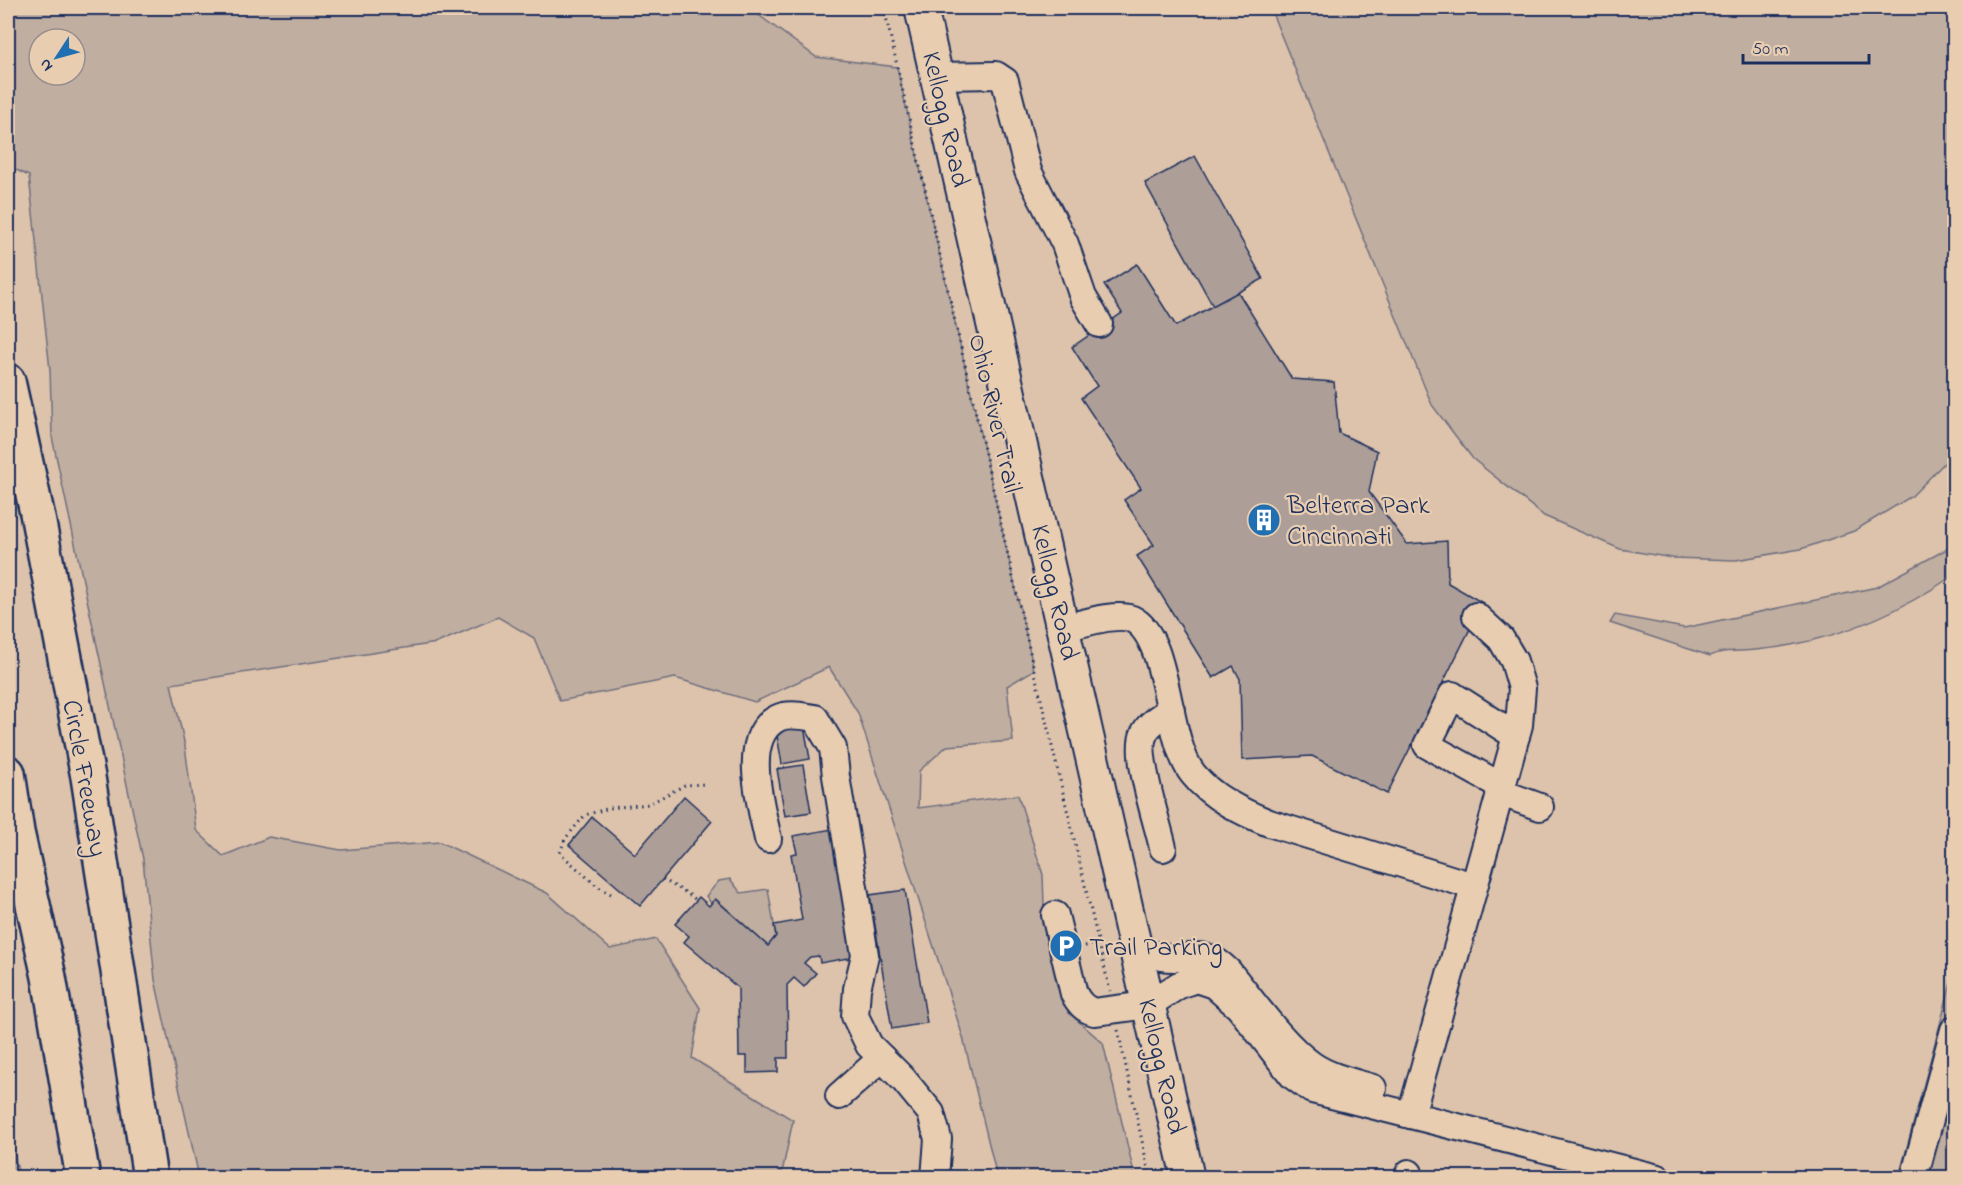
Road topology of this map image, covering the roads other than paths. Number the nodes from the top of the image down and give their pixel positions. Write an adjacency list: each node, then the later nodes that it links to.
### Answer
1 (921, 8): 2 (main road, Kellogg Road)
2 (938, 76): 3 (lane); 6 (main road, Kellogg Road)
3 (1099, 324)
4 (8, 381): 25 (highway, Circle Freeway)
5 (1476, 616): 8 (lane)
6 (1064, 628): 7 (lane); 18 (main road, Kellogg Road)
7 (1171, 710): 9 (lane); 10 (lane)
8 (1516, 736): 12 (lane); 12 (lane)
9 (1177, 742): 10 (lane); 16 (lane)
10 (1143, 768): 15 (lane)
11 (8, 773): 24 (highway)
12 (1500, 789): 13 (lane); 16 (lane)
13 (1540, 807)
14 (768, 839): 21 (lane)
15 (1163, 848)
16 (1473, 886): 23 (lane)
17 (1055, 915): 19 (lane)
18 (1135, 949): 19 (main road, Kellogg Road); 23 (lane)
19 (1148, 1005): 23 (lane); 27 (main road, Kellogg Road)
20 (1954, 1029): 29 (lane)
21 (882, 1058): 22 (lane); 26 (lane)
22 (839, 1096)
23 (1411, 1115): 28 (lane)
24 (83, 1178)
25 (150, 1178)
26 (934, 1178)
27 (1188, 1178)
28 (1658, 1178)
29 (1914, 1178)

